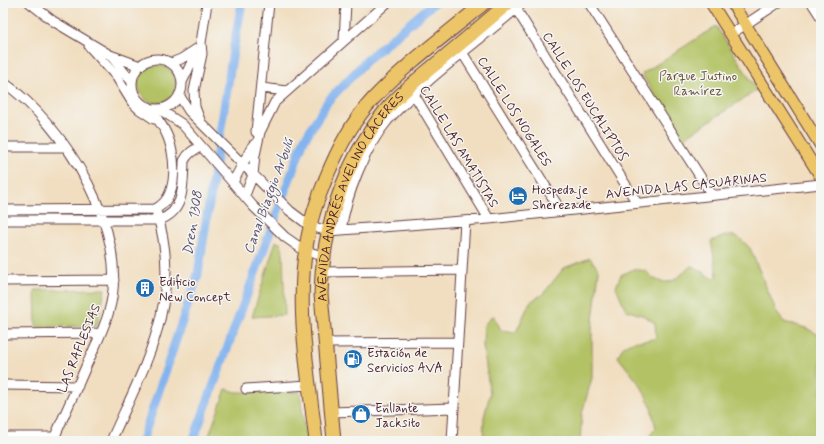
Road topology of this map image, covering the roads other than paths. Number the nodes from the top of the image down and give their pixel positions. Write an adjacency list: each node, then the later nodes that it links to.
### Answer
1 (30, 3): 16 (street)
2 (207, 3): 18 (street)
3 (269, 3): 27 (street)
4 (346, 3): 17 (street)
5 (387, 3): 17 (street)
6 (484, 3): 28 (highway, AVENIDA ANDRÉS AVELINO CÁCERES)
7 (589, 3): 47 (street)
8 (711, 3): 15 (main road)
9 (732, 3): 14 (main road)
10 (778, 3): 14 (street)
11 (812, 3): 13 (street)
12 (515, 4): 19 (highway, AVENIDA ANDRÉS AVELINO CÁCERES); 48 (street, CALLE LOS EUCALIPTOS)
13 (821, 17)
14 (745, 25): 15 (street); 37 (main road)
15 (731, 34): 43 (main road)
16 (80, 37): 20 (street); 36 (street)
17 (344, 41): 30 (street)
18 (200, 45): 21 (street); 25 (street); 35 (street)
19 (461, 49): 29 (highway, AVENIDA ANDRÉS AVELINO CÁCERES); 52 (street, CALLE LOS NOGALES)
20 (110, 56): 22 (street); 24 (street)
21 (171, 63): 22 (street); 25 (street)
22 (140, 66): 24 (street)
23 (3, 82): 26 (street, LAS RAFLESIAS)
24 (132, 82): 33 (street)
25 (182, 82): 31 (street)
26 (8, 88): 39 (street, LAS RAFLESIAS)
27 (261, 88): 30 (street); 41 (street)
28 (383, 89): 32 (highway); 58 (highway, AVENIDA ANDRÉS AVELINO CÁCERES)
29 (412, 90): 32 (highway, AVENIDA ANDRÉS AVELINO CÁCERES); 53 (street, CALLE LAS AMATISTAS)
30 (287, 91): 42 (street)
31 (179, 95): 34 (street); 35 (street, AVENIDA LAS CASUARINAS)
32 (398, 104): 59 (street, AVENIDA ANDRÉS AVELINO CÁCERES); 60 (highway, AVENIDA ANDRÉS AVELINO CÁCERES)
33 (149, 107): 34 (street); 36 (street)
34 (160, 109): 40 (street)
35 (200, 121): 41 (street, AVENIDA LAS CASUARINAS)
36 (161, 123): 50 (street)
37 (821, 146)
38 (3, 147): 39 (street)
39 (65, 147): 49 (street, LAS RAFLESIAS)
40 (202, 148): 44 (street); 56 (street)
41 (242, 164): 42 (street, AVENIDA LAS CASUARINAS); 44 (street)
42 (253, 175): 46 (street); 58 (street, AVENIDA LAS CASUARINAS)
43 (821, 177)
44 (231, 180): 46 (street)
45 (821, 184): 47 (street, AVENIDA LAS CASUARINAS)
46 (245, 195): 61 (street)
47 (712, 195): 48 (street, AVENIDA LAS CASUARINAS)
48 (637, 203): 52 (street, AVENIDA LAS CASUARINAS)
49 (101, 209): 50 (street); 51 (street); 55 (street, LAS RAFLESIAS)
50 (155, 209): 56 (street)
51 (3, 210)
52 (561, 211): 53 (street, AVENIDA LAS CASUARINAS)
53 (489, 219): 57 (street, AVENIDA LAS CASUARINAS)
54 (3, 220): 55 (street)
55 (104, 220): 56 (street); 65 (street, LAS RAFLESIAS)
56 (159, 220): 79 (street)
57 (465, 221): 59 (street, AVENIDA LAS CASUARINAS); 63 (street)
58 (310, 226): 60 (street, AVENIDA LAS CASUARINAS); 61 (highway, AVENIDA ANDRÉS AVELINO CÁCERES)
59 (341, 230): 60 (street, AVENIDA LAS CASUARINAS)
60 (328, 231): 62 (highway, AVENIDA ANDRÉS AVELINO CÁCERES)
61 (305, 251): 62 (street); 72 (highway, AVENIDA ANDRÉS AVELINO CÁCERES)
62 (323, 256): 64 (highway, AVENIDA ANDRÉS AVELINO CÁCERES)
63 (462, 270): 64 (street); 69 (street)
64 (321, 272): 70 (highway, AVENIDA ANDRÉS AVELINO CÁCERES)
65 (114, 280): 66 (street); 67 (street, LAS RAFLESIAS)
66 (3, 281)
67 (101, 333): 68 (street); 73 (street, LAS RAFLESIAS)
68 (3, 334)
69 (458, 342): 70 (street); 75 (street)
70 (325, 343): 76 (highway, AVENIDA ANDRÉS AVELINO CÁCERES)
71 (3, 385): 73 (street)
72 (309, 385): 74 (street); 80 (highway, AVENIDA ANDRÉS AVELINO CÁCERES)
73 (78, 386): 78 (street, LAS RAFLESIAS)
74 (246, 389)
75 (454, 408): 76 (street); 82 (street)
76 (331, 412): 81 (highway, AVENIDA ANDRÉS AVELINO CÁCERES)
77 (3, 437): 78 (street)
78 (53, 439)
79 (111, 441)
80 (316, 441)
81 (334, 441)
82 (452, 441)

